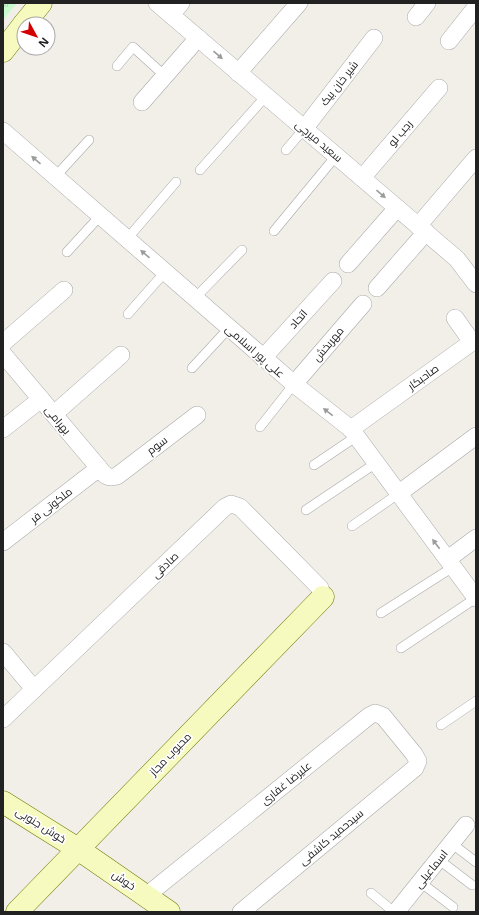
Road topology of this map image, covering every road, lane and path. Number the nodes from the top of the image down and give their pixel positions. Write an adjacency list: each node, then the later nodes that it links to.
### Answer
1 (41, 3): 7 (main road)
2 (157, 3): 6 (street, سعید میرچی)
3 (299, 3): 15 (street)
4 (427, 3): 8 (street)
5 (476, 7): 12 (street)
6 (176, 9): 10 (street, سعید میرچی)
7 (30, 16)
8 (416, 16)
9 (16, 34): 13 (main road)
10 (198, 38): 15 (street, سعید میرچی, one-way to 15); 16 (street)
11 (374, 38): 20 (street, شیر خان بیک)
12 (449, 41)
13 (3, 51)
14 (117, 66): 16 (lane)
15 (238, 73): 18 (street, سعید میرچی)
16 (165, 76): 19 (street)
17 (439, 88): 28 (street, رجب لو)
18 (266, 96): 20 (street, سعید میرچی); 26 (lane)
19 (142, 102)
20 (304, 129): 23 (lane); 24 (street, سعید میرچی)
21 (3, 131): 27 (street, علی پور اسلامی, one-way to 21)
22 (89, 140): 27 (lane)
23 (286, 150)
24 (336, 156): 28 (street, سعید میرچی); 33 (lane)
25 (476, 158): 32 (street)
26 (200, 170)
27 (55, 177): 31 (street, علی پور اسلامی)
28 (362, 178): 30 (street, سعید میرچی, one-way to 30)
29 (176, 182): 34 (lane)
30 (397, 208): 32 (street, سعید میرچی); 37 (street)
31 (100, 216): 34 (street, علی پور اسلامی); 36 (lane)
32 (422, 229): 40 (street, سعید میرچی); 41 (street)
33 (274, 231)
34 (127, 239): 38 (street, علی پور اسلامی, one-way to 34)
35 (242, 250): 43 (lane)
36 (67, 252)
37 (348, 264)
38 (165, 272): 43 (street, علی پور اسلامی); 45 (lane)
39 (333, 281): 51 (street, اتحاد)
40 (476, 284)
41 (377, 288)
42 (64, 290): 48 (street)
43 (195, 298): 47 (street, علی پور اسلامی)
44 (363, 304): 53 (street, مهربخش)
45 (128, 314)
46 (455, 318): 59 (street, صاحبکار)
47 (229, 328): 51 (street, علی پور اسلامی); 52 (lane)
48 (3, 343)
49 (3, 354): 54 (street, بهرامی)
50 (121, 356): 55 (street)
51 (263, 358): 53 (street, علی پور اسلامی)
52 (192, 368)
53 (294, 384): 57 (lane); 59 (street, علی پور اسلامی, one-way to 53)
54 (41, 399): 55 (street, بهرامی); 58 (street)
55 (54, 414): 63 (street, بهرامی)
56 (197, 415): 64 (street, سوم)
57 (260, 426)
58 (3, 429)
59 (354, 433): 61 (street, علی پور اسلامی); 62 (lane)
60 (476, 436): 65 (street)
61 (376, 463): 65 (street, علی پور اسلامی); 66 (lane)
62 (314, 465)
63 (98, 468): 64 (street, بهرامی); 69 (street, ملکوتی فر)
64 (117, 476)
65 (398, 494): 67 (lane); 70 (street, علی پور اسلامی, one-way to 65)
66 (306, 510)
67 (352, 526)
68 (476, 538): 70 (street)
69 (3, 542)
70 (450, 563): 72 (street, علی پور اسلامی); 73 (lane)
71 (323, 597): 76 (street, صادقی); 84 (main road, محبوب مجاز)
72 (476, 598): 74 (lane)
73 (382, 613)
74 (401, 648)
75 (3, 652): 76 (street)
76 (34, 690): 78 (street, صادقی)
77 (476, 701): 79 (lane)
78 (3, 719)
79 (442, 725)
80 (418, 761): 90 (street, علیرضا غفاری); 94 (street, سیدحمید کاشفی)
81 (3, 802): 84 (main road, خوش جنوبی)
82 (466, 825): 83 (street, اسماعیلی)
83 (451, 843): 85 (street, اسماعیلی); 86 (lane)
84 (78, 849): 90 (main road, خوش); 92 (main road, محبوب مجاز)
85 (438, 859): 87 (street, اسماعیلی); 88 (lane)
86 (476, 862)
87 (420, 882): 91 (lane); 95 (street, اسماعیلی)
88 (472, 885)
89 (370, 893): 95 (lane)
90 (146, 896): 93 (main road, خوش)
91 (453, 907)
92 (17, 912)
93 (169, 912)
94 (241, 912)
95 (395, 912)

